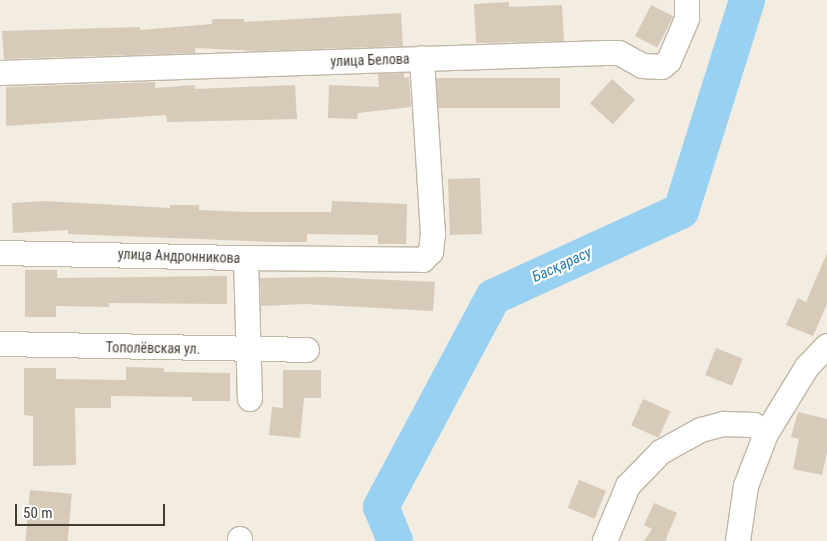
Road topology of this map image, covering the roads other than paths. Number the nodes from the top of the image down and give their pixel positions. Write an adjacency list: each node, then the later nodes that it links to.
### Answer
1 (688, 0): 2 (street, улица Белова)
2 (422, 58): 3 (street, улица Белова); 5 (street)
3 (0, 73)
4 (0, 253): 5 (street, улица Андронникова)
5 (246, 258): 8 (street, улица Андронникова)
6 (0, 344): 8 (street, Тополёвская ул.)
7 (827, 346): 11 (street)
8 (248, 350): 9 (street, Тополёвская ул.); 10 (street, улица Андронникова)
9 (307, 350)
10 (250, 399)
11 (766, 434): 12 (street); 13 (street)
12 (605, 541)
13 (738, 541)

